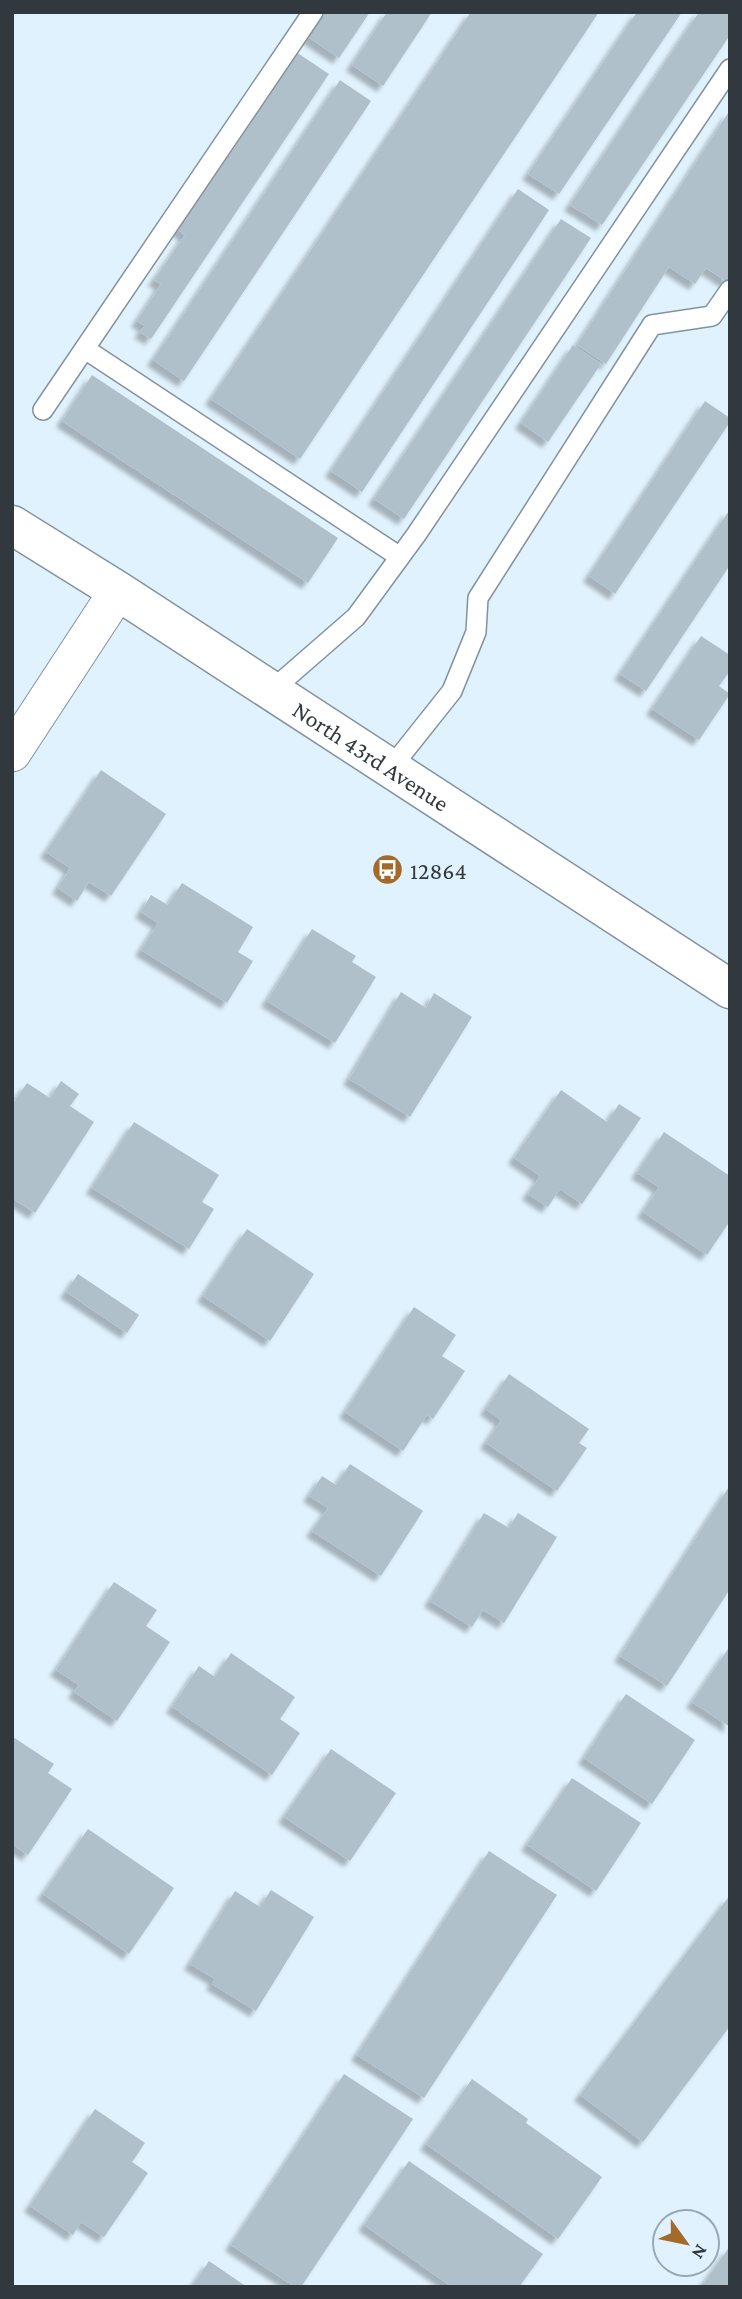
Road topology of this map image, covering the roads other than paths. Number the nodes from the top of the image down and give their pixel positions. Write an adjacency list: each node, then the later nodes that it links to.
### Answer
1 (313, 12): 4 (lane)
2 (730, 69): 7 (lane)
3 (730, 290): 11 (lane)
4 (85, 349): 5 (lane); 7 (lane)
5 (43, 410)
6 (12, 526): 8 (main road, North 43rd Avenue)
7 (400, 557): 9 (lane)
8 (118, 591): 9 (main road, North 43rd Avenue); 10 (street)
9 (271, 691): 11 (main road, North 43rd Avenue)
10 (12, 753)
11 (390, 769): 12 (main road, North 43rd Avenue)
12 (730, 989)

